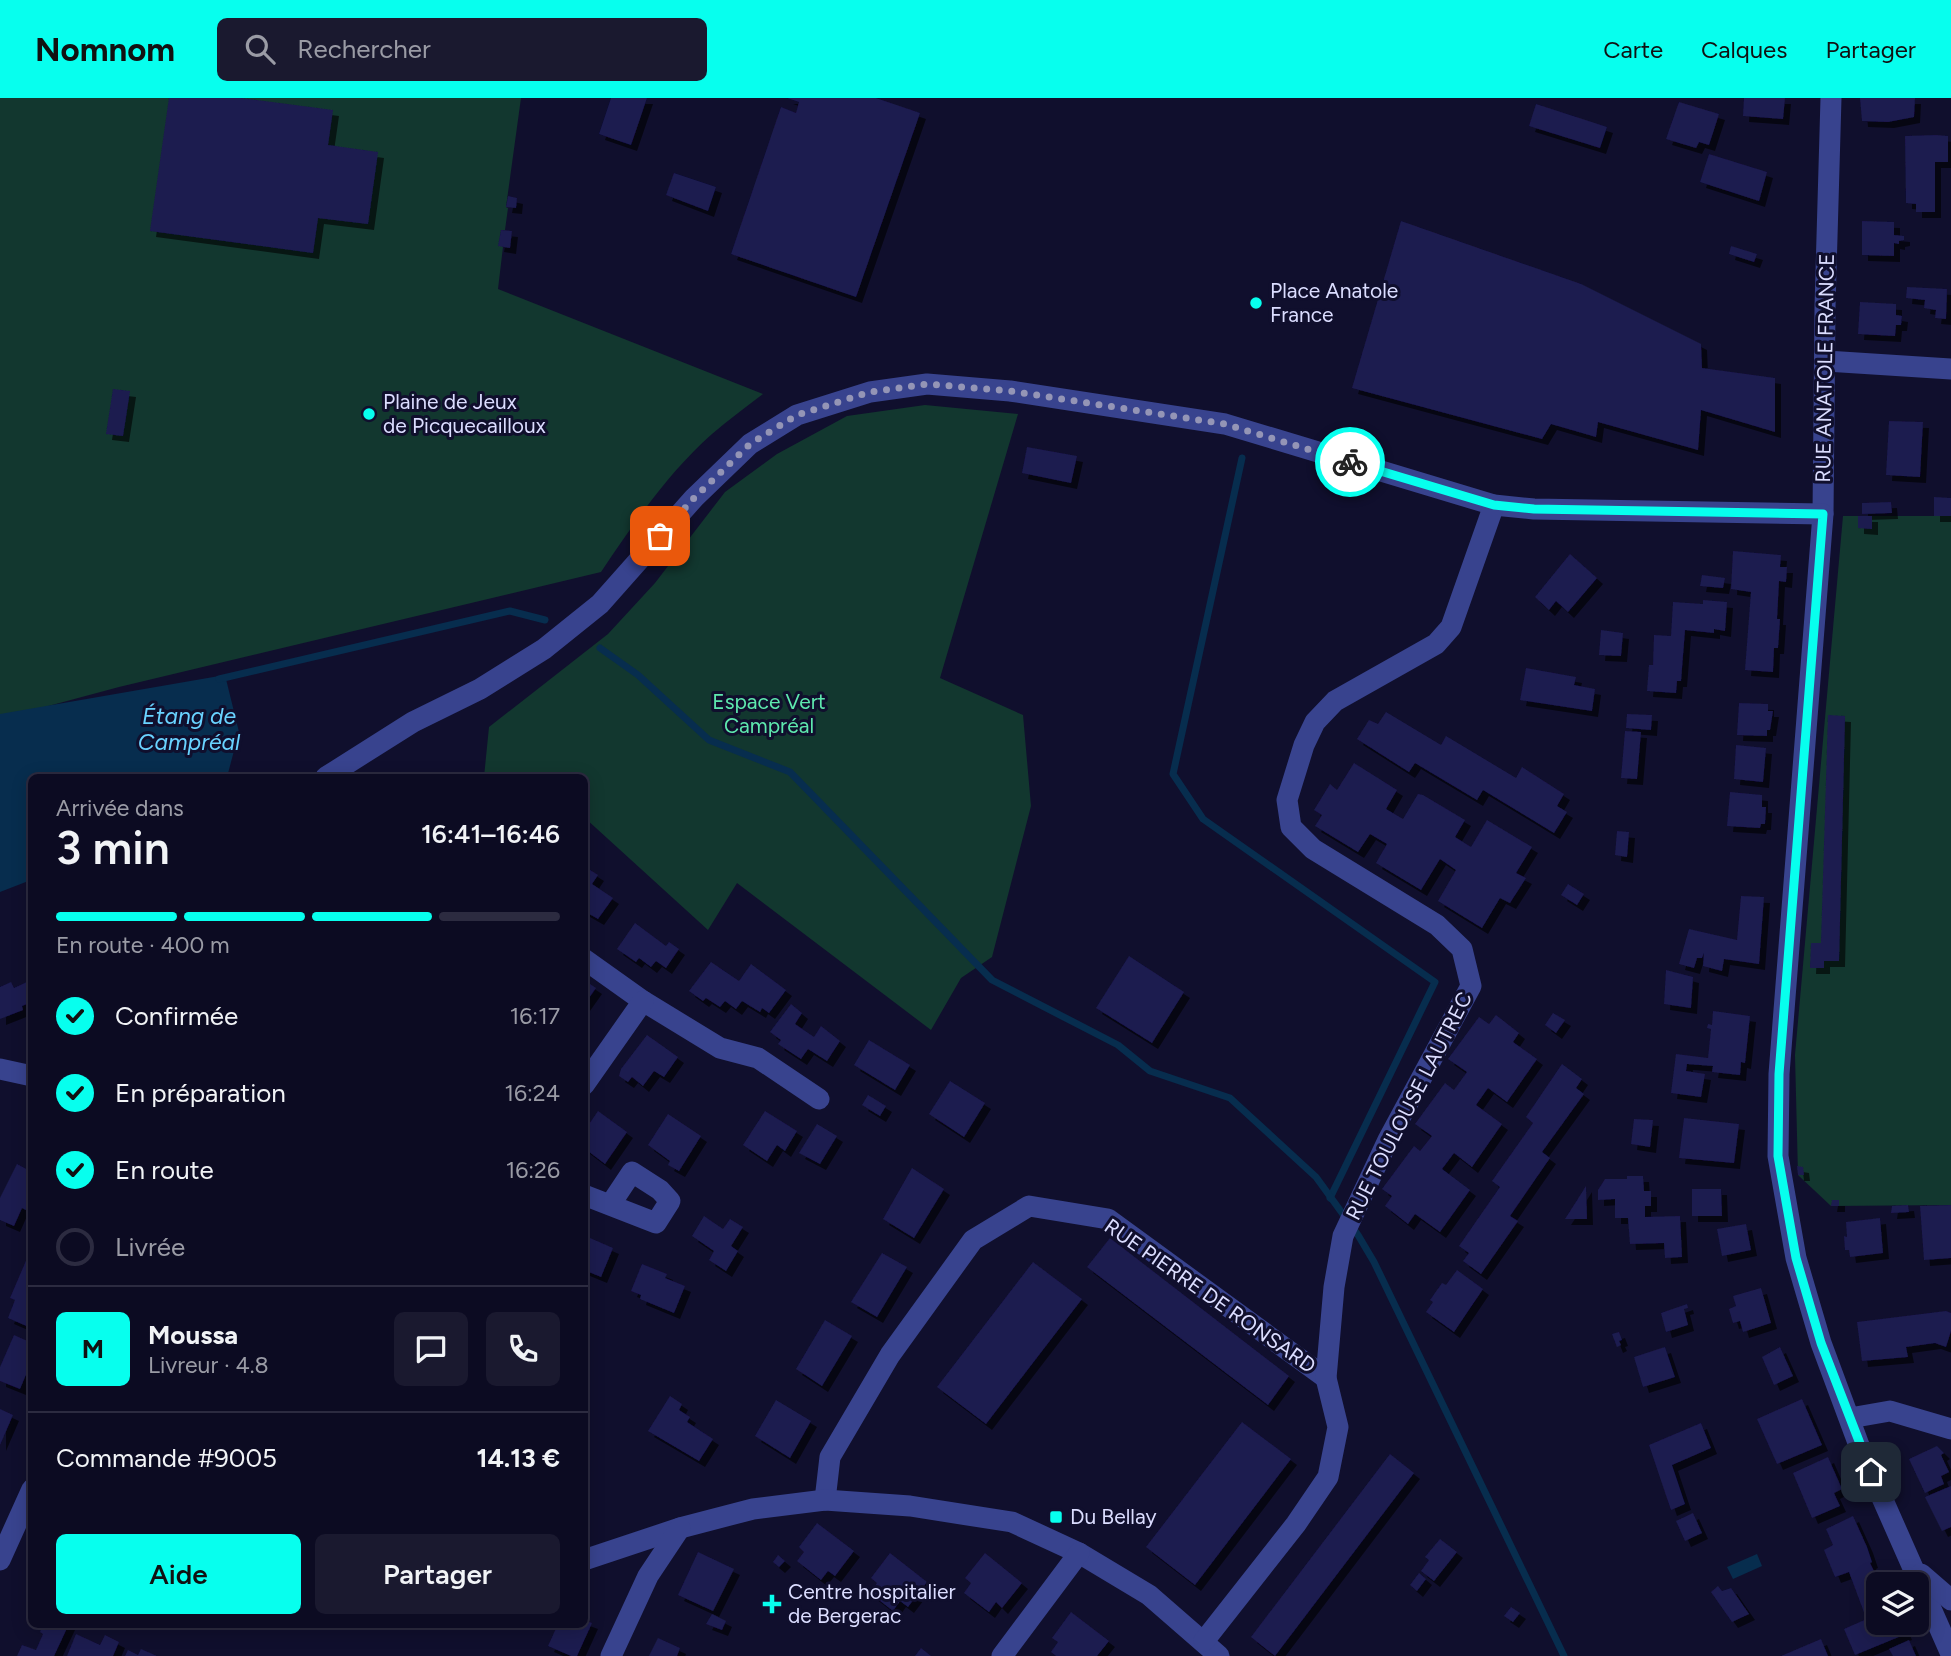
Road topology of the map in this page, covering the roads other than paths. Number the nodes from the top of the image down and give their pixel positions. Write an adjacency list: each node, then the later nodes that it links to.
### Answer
1 (1831, 98): 2 (street, RUE ANATOLE FRANCE)
2 (1826, 360): 3 (street); 5 (street, RUE ANATOLE FRANCE)
3 (1951, 369)
4 (1494, 505): 5 (street); 6 (street); 15 (street, RUE TOULOUSE LAUTREC)
5 (1823, 514): 16 (street, RUE ANATOLE FRANCE)
6 (331, 774)
7 (588, 962): 8 (street)
8 (643, 1001): 11 (street); 12 (street)
9 (0, 1069): 10 (street)
10 (28, 1075)
11 (588, 1079)
12 (819, 1099)
13 (588, 1197): 14 (street)
14 (610, 1205)
15 (1326, 1378): 19 (street, RUE PIERRE DE RONSARD); 26 (street, RUE PIERRE DE RONSARD)
16 (1850, 1418): 17 (street); 24 (street, RUE ANATOLE FRANCE)
17 (1951, 1429)
18 (28, 1498): 23 (street)
19 (825, 1500): 20 (street); 21 (street)
20 (680, 1528): 22 (street); 28 (street)
21 (1079, 1553): 26 (street); 29 (street)
22 (588, 1559)
23 (0, 1560)
24 (1914, 1568): 25 (street); 27 (street, RUE ANATOLE FRANCE)
25 (1951, 1600)
26 (1212, 1649)
27 (1951, 1654)
28 (611, 1656)
29 (1002, 1656)

